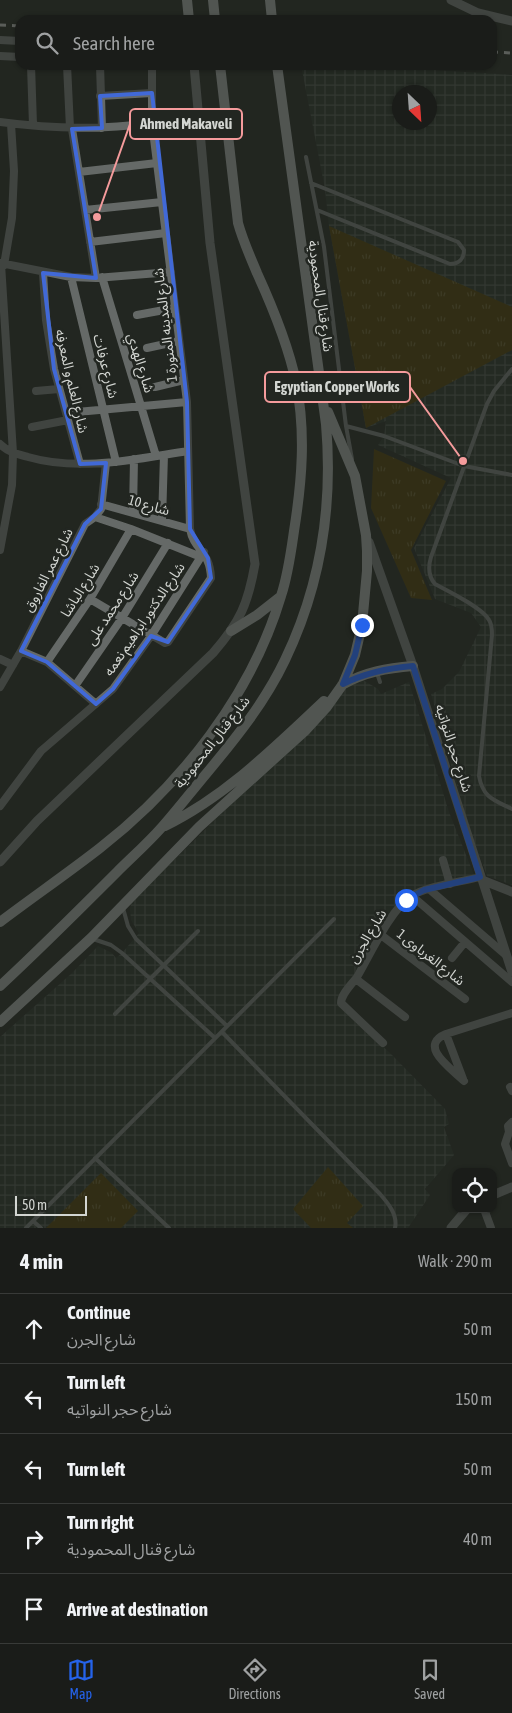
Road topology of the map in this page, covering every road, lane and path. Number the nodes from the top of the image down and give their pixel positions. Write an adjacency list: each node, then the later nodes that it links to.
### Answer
1 (187, 0): 5 (main road)
2 (213, 0): 6 (main road)
3 (270, 0): 7 (main road)
4 (451, 0): 8 (street)
5 (188, 15)
6 (214, 15)
7 (272, 15)
8 (486, 15)
9 (497, 17): 10 (street)
10 (512, 21)
11 (0, 40): 12 (street)
12 (15, 41)
13 (0, 56): 14 (street)
14 (15, 57)
15 (31, 70): 27 (street)
16 (67, 70): 28 (street, شارع الهدي)
17 (100, 70): 23 (street)
18 (152, 70): 22 (street, شارع المدينه المنورة 1)
19 (194, 70): 84 (street)
20 (221, 70): 81 (main road, شارع قنال المحمودية)
21 (278, 70): 53 (main road, شارع قنال المحمودية)
22 (152, 93): 23 (street); 25 (street, شارع المدينه المنورة 1)
23 (100, 96): 29 (street)
24 (0, 122): 26 (street)
25 (152, 123): 29 (street); 31 (street, شارع المدينه المنورة 1)
26 (11, 124): 27 (street); 39 (street)
27 (34, 125): 28 (street)
28 (71, 128): 29 (street); 32 (street, شارع الهدي)
29 (102, 128)
30 (306, 157): 33 (lane, شارع قنال المحمودية)
31 (157, 163): 32 (street); 34 (street, شارع المدينه المنورة 1)
32 (79, 172): 35 (street, شارع الهدي)
33 (311, 183): 36 (lane, شارع قنال المحمودية); 36 (lane)
34 (162, 202): 35 (street); 37 (street, شارع المدينه المنورة 1)
35 (85, 210): 38 (street, شارع الهدي)
36 (317, 210): 58 (lane, شارع قنال المحمودية)
37 (166, 233): 38 (street); 40 (street, شارع المدينه المنورة 1)
38 (90, 242): 43 (street, شارع الهدي)
39 (2, 264): 41 (street); 62 (street)
40 (171, 272): 43 (street); 44 (street, شارع المدينه المنورة 1)
41 (43, 273): 42 (street); 51 (street, شارع العلم و المعرفه)
42 (71, 277): 43 (street); 56 (street, شارع عرفات)
43 (99, 277): 55 (street, شارع الهدي)
44 (175, 308): 45 (street); 46 (street, شارع المدينه المنورة 1)
45 (137, 315)
46 (179, 341): 47 (street); 49 (street, شارع المدينه المنورة 1)
47 (148, 348)
48 (512, 369): 68 (lane)
49 (184, 380): 50 (street); 54 (street, شارع المدينه المنورة 1)
50 (155, 387)
51 (59, 389): 52 (street); 57 (street, شارع العلم و المعرفه)
52 (36, 390)
53 (323, 400): 70 (main road); 99 (main road, شارع قنال المحمودية)
54 (186, 402): 55 (street); 61 (street, شارع المدينه المنورة 1)
55 (141, 406): 56 (street); 63 (street, شارع الهدي)
56 (103, 409): 57 (street); 65 (street, شارع عرفات)
57 (67, 417): 59 (street); 67 (street, شارع العلم و المعرفه)
58 (346, 426): 68 (lane); 70 (lane, شارع قنال المحمودية)
59 (32, 427)
60 (0, 444): 62 (street)
61 (188, 451): 63 (street); 76 (street, شارع المدينه المنورة 1)
62 (13, 453): 67 (street); 79 (street)
63 (160, 455): 64 (street); 74 (street, شارع الهدي)
64 (134, 459): 65 (street); 72 (street)
65 (116, 462): 66 (street)
66 (106, 463): 67 (street); 71 (street, شارع عمر الفاروق)
67 (80, 464)
68 (464, 466): 69 (lane); 98 (lane)
69 (512, 475)
70 (355, 476): 77 (main road, شارع قنال المحمودية)
71 (101, 504): 72 (street, شارع 10); 73 (street, شارع عمر الفاروق)
72 (133, 513): 74 (street, شارع 10)
73 (95, 517): 75 (street); 86 (street, شارع عمر الفاروق)
74 (162, 521): 76 (street, شارع 10)
75 (132, 529): 78 (street); 82 (street, شارع الباشا)
76 (190, 529): 80 (street, شارع المدينه المنورة 1)
77 (366, 535): 90 (street, شارع حجر النواتيه); 93 (main road, شارع قنال المحمودية)
78 (168, 543): 80 (street); 83 (street, شارع محمد على)
79 (0, 550)
80 (202, 555): 85 (street, شارع الدكتور ابراهيم نعمه); 85 (street, شارع المدينه المنورة 1)
81 (281, 596): 84 (main road); 109 (main road, شارع قنال المحمودية)
82 (90, 599): 83 (street); 88 (street, شارع الباشا)
83 (122, 618): 85 (street); 94 (street, شارع محمد على)
84 (231, 631): 101 (street)
85 (151, 636): 96 (street, شارع الدكتور ابراهيم نعمه)
86 (21, 651): 88 (street); 89 (street, شارع عمر الفاروق)
87 (0, 659): 89 (street)
88 (47, 662): 94 (street)
89 (13, 665): 95 (street, شارع عمر الفاروق)
90 (413, 666): 91 (main road); 102 (street, شارع حجر النواتيه)
91 (377, 671): 92 (lane); 93 (main road)
92 (380, 682)
93 (343, 684): 99 (main road); 107 (main road, شارع قنال المحمودية)
94 (75, 686): 96 (street)
95 (0, 687)
96 (96, 704): 97 (street, شارع الدكتور ابراهيم نعمه)
97 (0, 806)
98 (512, 809)
99 (162, 827): 121 (main road, شارع قنال المحمودية)
100 (443, 860): 103 (street)
101 (0, 862)
102 (481, 879): 103 (street, شارع الجرن); 105 (street); 114 (street, شارع حجر النواتيه)
103 (450, 884): 104 (street, شارع الجرن)
104 (429, 889): 106 (street, شارع الجرن); 114 (street)
105 (512, 892)
106 (412, 896): 111 (street, شارع الجرن); 113 (street)
107 (123, 904): 112 (main road, شارع قنال المحمودية); 116 (lane)
108 (334, 919): 127 (lane)
109 (0, 922)
110 (198, 931): 116 (lane)
111 (382, 935): 119 (street, شارع الجرن); 122 (street, شارع الغرباوى 1)
112 (91, 938): 118 (lane); 126 (main road, شارع قنال المحمودية)
113 (465, 942): 115 (street); 120 (street)
114 (507, 956): 117 (street, شارع حجر النواتيه)
115 (452, 958)
116 (164, 965): 118 (lane); 127 (lane)
117 (512, 972)
118 (150, 979): 124 (lane); 130 (lane)
119 (356, 979): 125 (street); 131 (street, شارع الجرن)
120 (512, 982)
121 (0, 986)
122 (464, 999)
123 (512, 1013): 129 (street)
124 (115, 1014)
125 (405, 1017)
126 (0, 1022)
127 (227, 1026): 128 (lane)
128 (222, 1032): 130 (lane); 143 (lane)
129 (446, 1034): 129 (street)
130 (215, 1038): 133 (lane)
131 (383, 1043)
132 (512, 1122): 134 (street)
133 (96, 1158): 139 (lane); 142 (lane)
134 (512, 1164)
135 (512, 1188): 136 (street)
136 (497, 1194)
137 (464, 1213): 144 (street)
138 (485, 1213): 145 (street)
139 (34, 1220): 140 (lane); 141 (lane)
140 (26, 1228)
141 (41, 1228)
142 (168, 1228)
143 (395, 1228)
144 (451, 1228)
145 (491, 1228)

